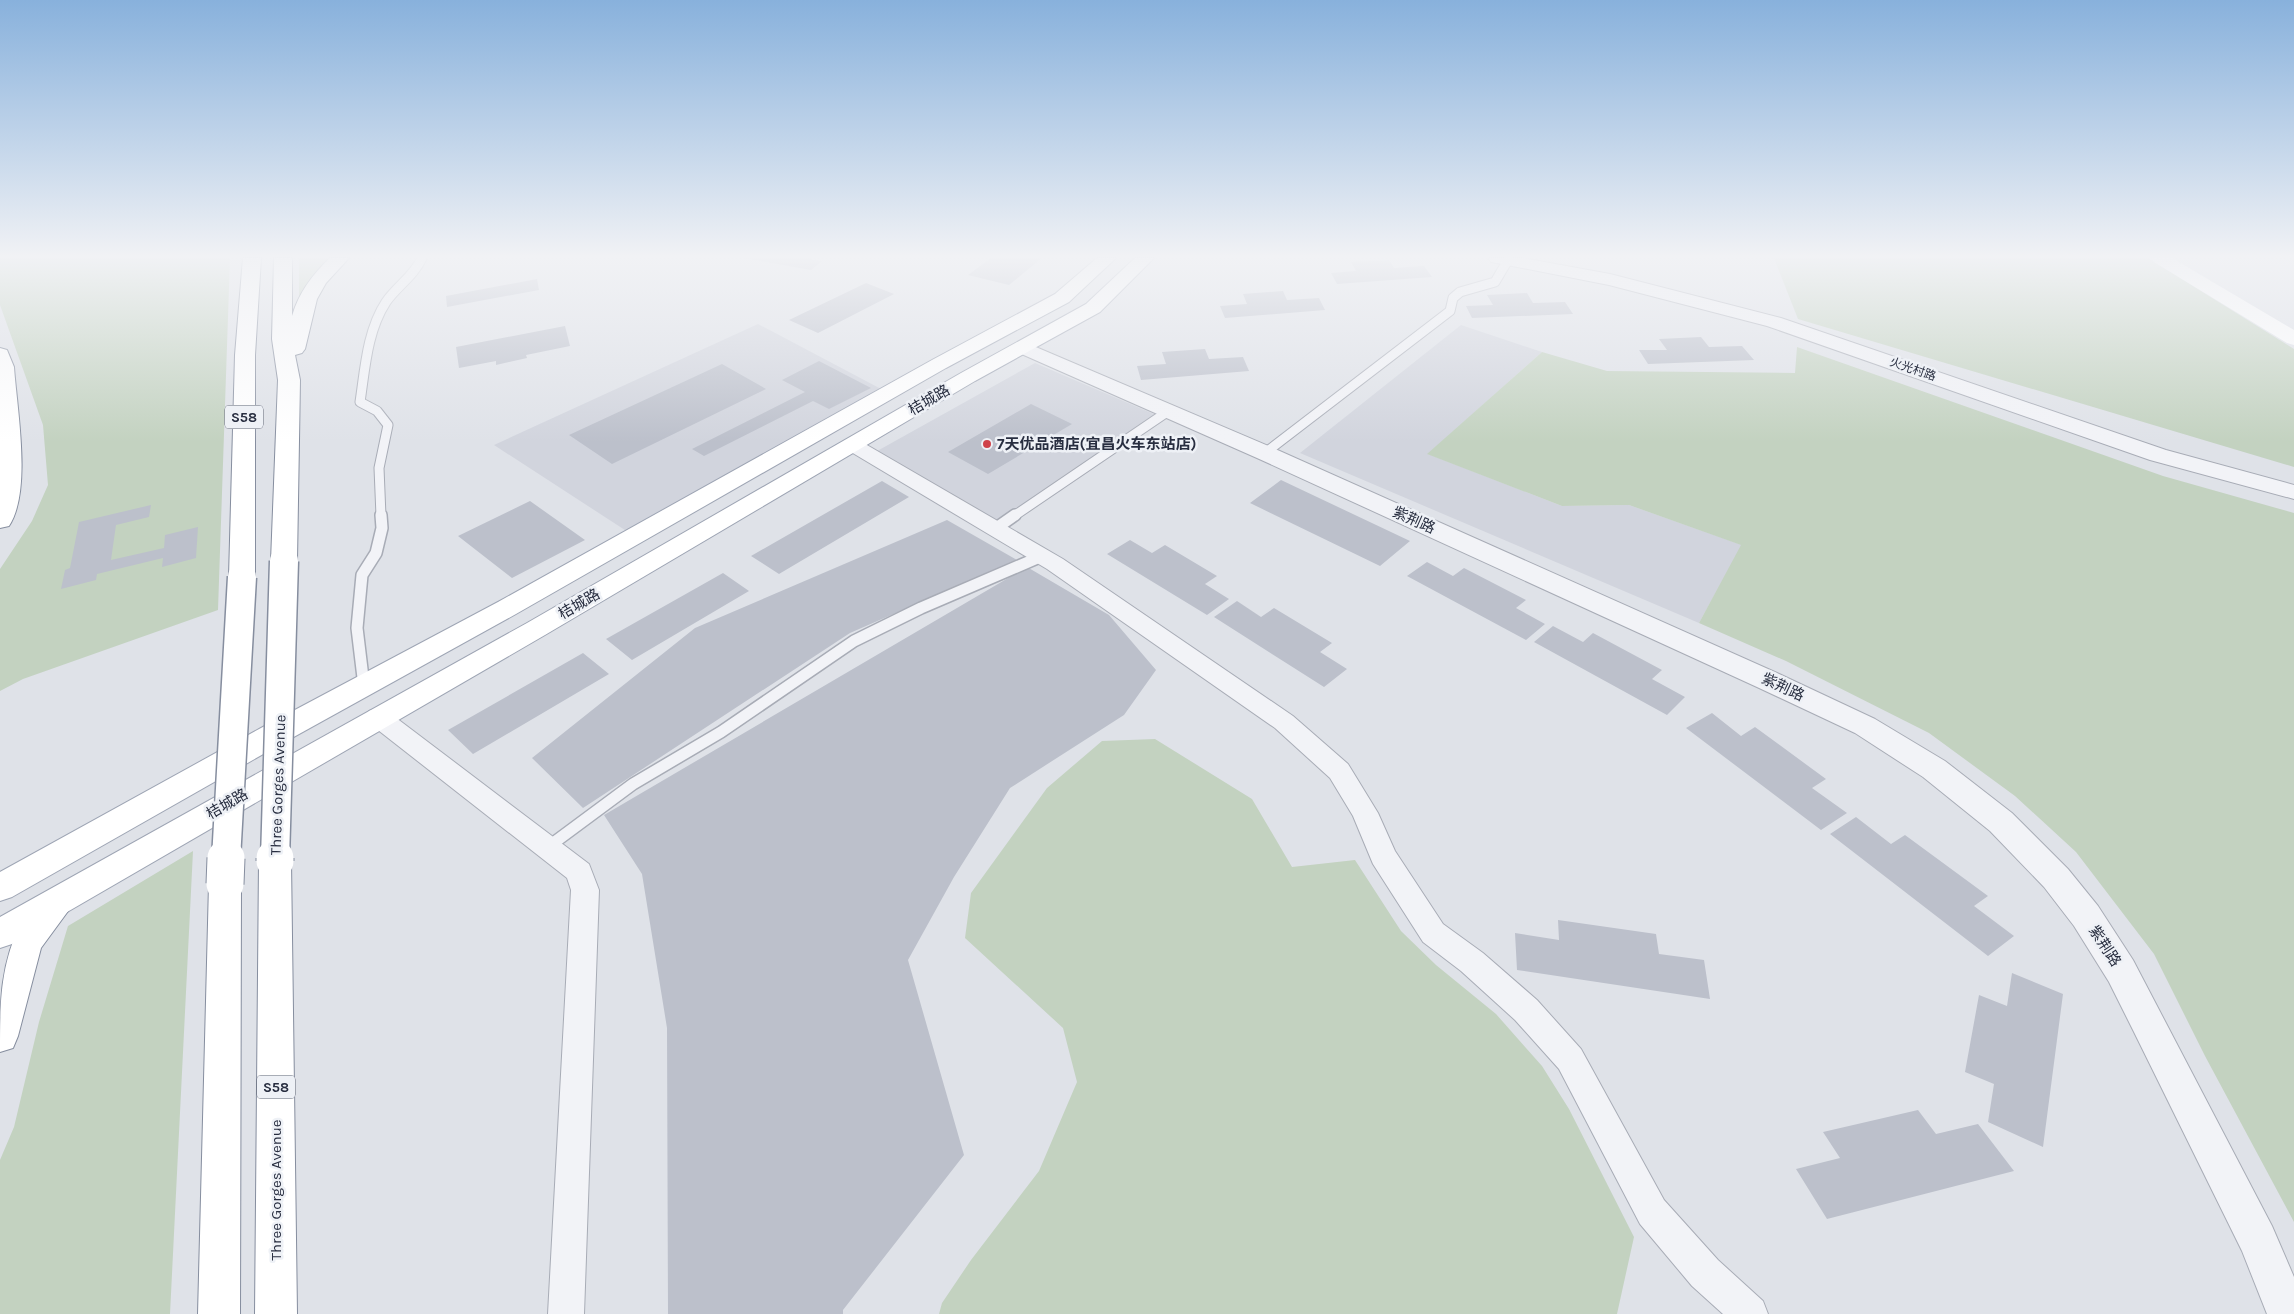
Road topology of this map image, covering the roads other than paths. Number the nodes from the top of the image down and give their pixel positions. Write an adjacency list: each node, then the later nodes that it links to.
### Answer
1 (248, 319): 30 (main road, S58, bridge)
2 (282, 319): 13 (main road, Three Gorges Avenue / S58)
3 (300, 319): 13 (main road)
4 (378, 319): 23 (lane)
5 (1023, 319): 23 (main road, 桔城路)
6 (1073, 319): 11 (main road, 桔城路)
7 (1439, 319): 17 (lane)
8 (1764, 319): 19 (street, 火光村路)
9 (2261, 319): 10 (main road)
10 (2294, 339)
11 (1024, 348): 14 (street, 紫荆路); 15 (main road, 桔城路)
12 (0, 354): 18 (main road)
13 (289, 380): 31 (main road, Three Gorges Avenue / S58, bridge)
14 (1167, 412): 17 (street, 紫荆路); 21 (lane)
15 (853, 445): 21 (street); 24 (main road, 桔城路)
16 (0, 449): 18 (main road)
17 (1265, 453): 34 (street, 紫荆路)
18 (12, 486): 20 (main road)
19 (2294, 492)
20 (0, 520)
21 (995, 528): 22 (street)
22 (1042, 556): 25 (lane); 33 (street)
23 (364, 686): 26 (main road, 桔城路)
24 (378, 718): 25 (street); 27 (main road, 桔城路)
25 (548, 847): 32 (street)
26 (0, 888)
27 (57, 903): 28 (main road, 桔城路); 29 (main road)
28 (0, 934)
29 (0, 1036)
30 (219, 1314)
31 (276, 1314)
32 (566, 1314)
33 (1750, 1314)
34 (2288, 1314)

